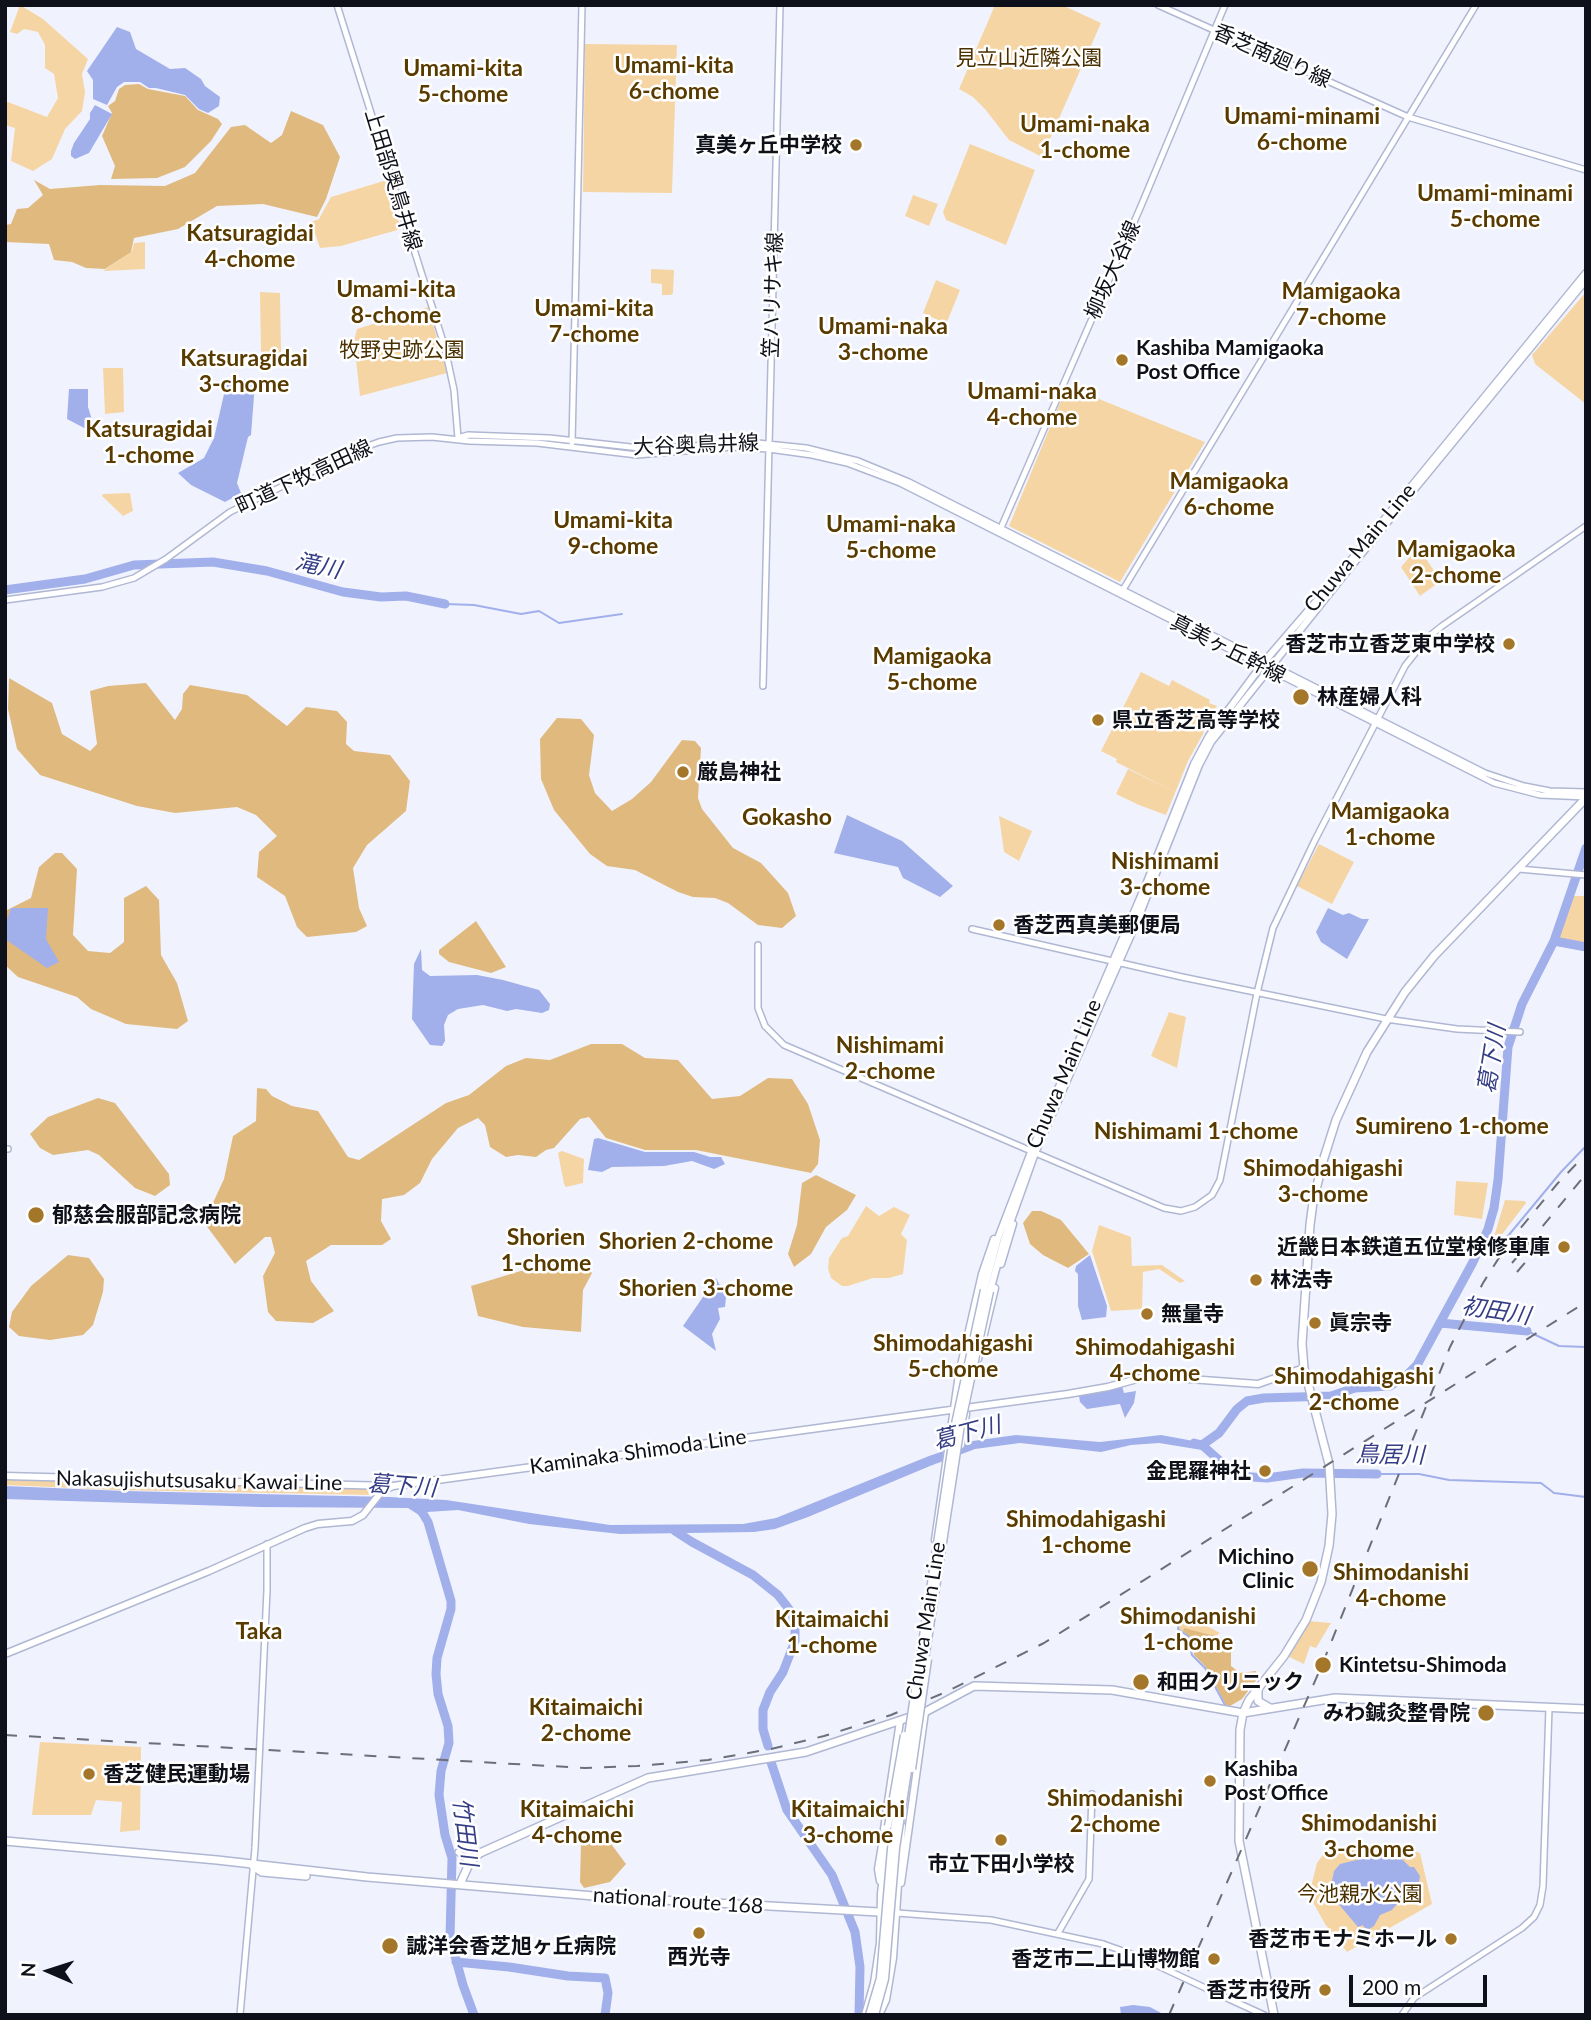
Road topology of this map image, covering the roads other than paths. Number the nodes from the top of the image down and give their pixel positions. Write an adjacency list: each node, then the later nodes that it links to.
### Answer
1 (337, 5): 12 (street, 上田部奥鳥井線)
2 (582, 5): 13 (street)
3 (780, 5): 14 (street, 笠ハリサキ線)
4 (1158, 5): 7 (street, 香芝南廻り線)
5 (1225, 5): 7 (street, 柳坂大谷線)
6 (1476, 5): 8 (street)
7 (1215, 31): 8 (street, 香芝南廻り線); 16 (street, 柳坂大谷線)
8 (1408, 117): 9 (street, 香芝南廻り線); 17 (street)
9 (1586, 170)
10 (1586, 272): 19 (main road, Chuwa Main Line)
11 (1586, 280): 20 (main road, Chuwa Main Line)
12 (458, 438): 13 (street, 町道下牧高田線); 18 (street, 町道下牧高田線)
13 (572, 443): 14 (street, 大谷奥鳥井線)
14 (769, 446): 16 (street, 大谷奥鳥井線); 21 (street, 笠ハリサキ線)
15 (1586, 526): 22 (street)
16 (1000, 531): 17 (street, 真美ヶ丘幹線)
17 (1121, 593): 19 (street, 真美ヶ丘幹線)
18 (5, 600)
19 (1262, 664): 20 (street, 真美ヶ丘幹線); 28 (main road, Chuwa Main Line)
20 (1270, 668): 22 (street, 真美ヶ丘幹線); 28 (main road, Chuwa Main Line)
21 (763, 686)
22 (1377, 722): 23 (street, 真美ヶ丘幹線); 29 (street)
23 (1582, 795): 24 (highway)
24 (1519, 869): 25 (street); 30 (highway)
25 (1583, 875)
26 (972, 929): 28 (street)
27 (758, 945): 32 (street)
28 (1115, 962): 29 (street); 32 (main road, Chuwa Main Line)
29 (1258, 993): 30 (street); 32 (street)
30 (1386, 1019): 31 (street); 36 (highway)
31 (1520, 1032)
32 (1033, 1153): 33 (main road, Chuwa Main Line); 34 (main road, Chuwa Main Line)
33 (1017, 1202): 35 (main road, Chuwa Main Line); 37 (main road)
34 (1010, 1206): 35 (main road, Chuwa Main Line); 38 (main road)
35 (987, 1291): 42 (main road, Chuwa Main Line, bridge)
36 (1304, 1368): 37 (main road, Kaminaka Shimoda Line); 46 (highway)
37 (967, 1407): 38 (main road, Kaminaka Shimoda Line); 45 (main road, bridge)
38 (952, 1409): 40 (main road, Kaminaka Shimoda Line); 43 (main road, bridge)
39 (5, 1476): 40 (main road, Nakasujishutsusaku Kawai Line)
40 (393, 1486): 41 (main road, Kaminaka Shimoda Line)
41 (267, 1544): 44 (main road, Kaminaka Shimoda Line); 59 (street)
42 (927, 1625): 54 (main road, bridge); 55 (main road, bridge); 67 (main road, Chuwa Main Line, bridge); 68 (main road, Chuwa Main Line, bridge)
43 (923, 1640)
44 (5, 1654)
45 (922, 1668)
46 (1258, 1689): 47 (highway); 51 (highway)
47 (1270, 1708): 48 (highway); 51 (highway)
48 (1549, 1708): 49 (highway); 71 (street)
49 (1586, 1710)
50 (925, 1712): 51 (highway); 52 (highway); 62 (main road)
51 (1243, 1713): 70 (highway)
52 (900, 1721): 58 (highway); 61 (main road)
53 (1092, 1794): 65 (street)
54 (888, 1826): 55 (main road); 61 (main road)
55 (902, 1827): 62 (main road)
56 (5, 1841): 59 (highway, national route 168)
57 (458, 1852): 58 (street)
58 (470, 1862): 60 (highway)
59 (253, 1866): 60 (highway, national route 168); 66 (street)
60 (458, 1884): 63 (highway, national route 168)
61 (881, 1893): 63 (main road)
62 (898, 1899): 64 (main road)
63 (880, 1912): 64 (highway, national route 168); 67 (main road)
64 (897, 1913): 65 (street); 68 (main road)
65 (1058, 1933): 69 (street, bridge)
66 (240, 2015)
67 (867, 2015)
68 (877, 2015)
69 (1264, 2015)
70 (1274, 2015)
71 (1402, 2015)

